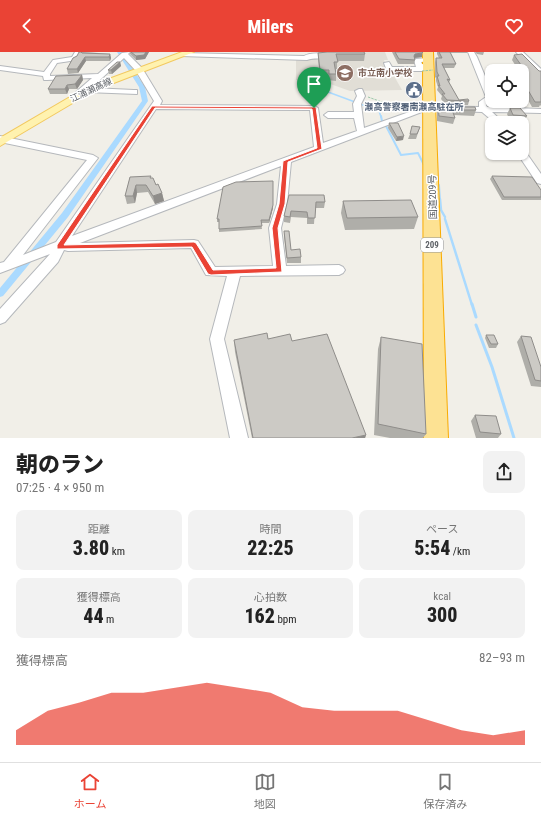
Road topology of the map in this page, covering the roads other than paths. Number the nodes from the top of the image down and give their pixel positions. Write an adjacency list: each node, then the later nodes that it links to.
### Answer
1 (78, 52): 15 (street)
2 (471, 52): 22 (street)
3 (519, 52): 14 (street)
4 (126, 53): 9 (street); 13 (street)
5 (187, 53): 7 (street); 13 (main road, 江浦瀬高線)
6 (111, 54): 9 (street)
7 (254, 54): 8 (street)
8 (325, 56)
9 (116, 61): 16 (street)
10 (387, 64): 11 (street)
11 (428, 65): 21 (highway, 国道209号 / 209)
12 (0, 68): 15 (street)
13 (138, 70): 17 (main road, 江浦瀬高線); 20 (street)
14 (541, 73)
15 (46, 74): 16 (street)
16 (99, 76): 17 (street)
17 (83, 92): 18 (street); 28 (main road, 江浦瀬高線)
18 (134, 92)
19 (360, 93): 25 (street)
20 (154, 107): 29 (street); 33 (street)
21 (430, 108): 22 (street); 27 (street); 40 (highway, 国道209号 / 209)
22 (483, 109): 23 (street); 26 (street)
23 (541, 112)
24 (328, 115): 25 (street)
25 (358, 115): 27 (street)
26 (492, 116)
27 (364, 132): 29 (street)
28 (1, 141): 34 (street)
29 (319, 149): 31 (street)
30 (527, 160): 32 (street)
31 (286, 161): 33 (street); 36 (street)
32 (541, 181)
33 (55, 248): 34 (street); 37 (street); 38 (street)
34 (5, 267)
35 (339, 270): 36 (street)
36 (280, 271): 37 (street)
37 (235, 272): 39 (street)
38 (0, 318)
39 (239, 438)
40 (436, 438)

